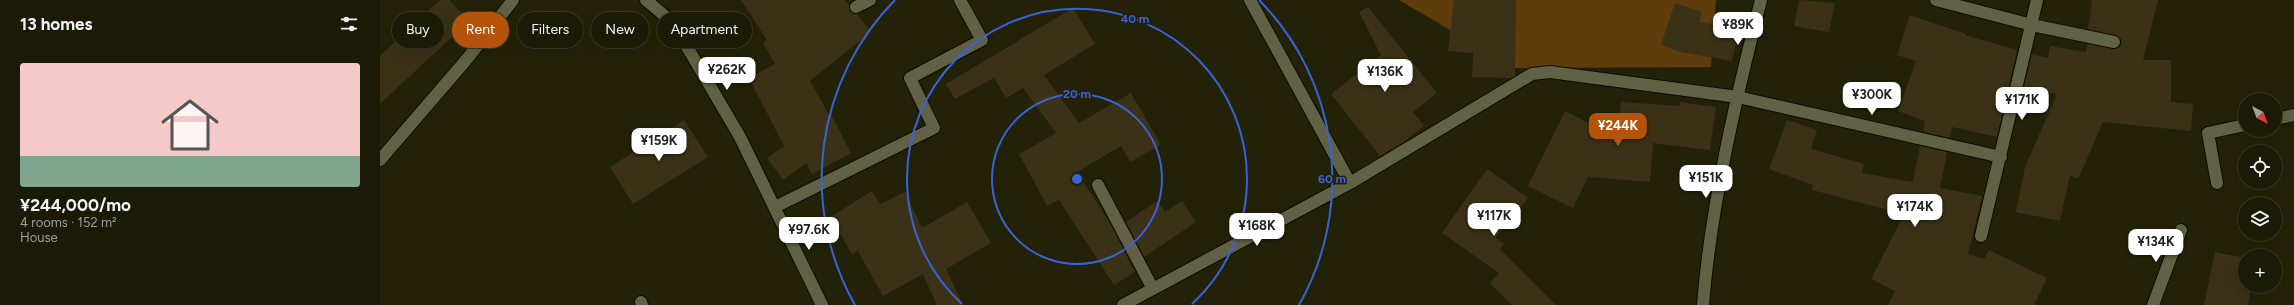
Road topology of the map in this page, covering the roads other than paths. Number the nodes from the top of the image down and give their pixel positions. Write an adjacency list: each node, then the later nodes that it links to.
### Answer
1 (513, 0): 17 (street)
2 (646, 0): 21 (street)
3 (870, 0): 9 (street)
4 (960, 0): 21 (street)
5 (1250, 0): 18 (street)
6 (1761, 0): 12 (street)
7 (1936, 0): 10 (street)
8 (2037, 0): 10 (street)
9 (856, 7)
10 (2032, 25): 11 (street); 16 (street)
11 (2114, 42)
12 (1738, 97): 16 (street); 18 (street); 27 (street)
13 (2294, 115): 14 (street)
14 (2282, 118)
15 (2238, 127): 19 (street)
16 (2001, 158): 23 (street)
17 (380, 160)
18 (1350, 183): 24 (street)
19 (2217, 183)
20 (1098, 185): 24 (street)
21 (775, 207): 25 (street)
22 (2181, 230): 28 (street)
23 (1981, 236)
24 (1153, 289): 26 (street)
25 (822, 305)
26 (1123, 305)
27 (1702, 305)
28 (2153, 305)

